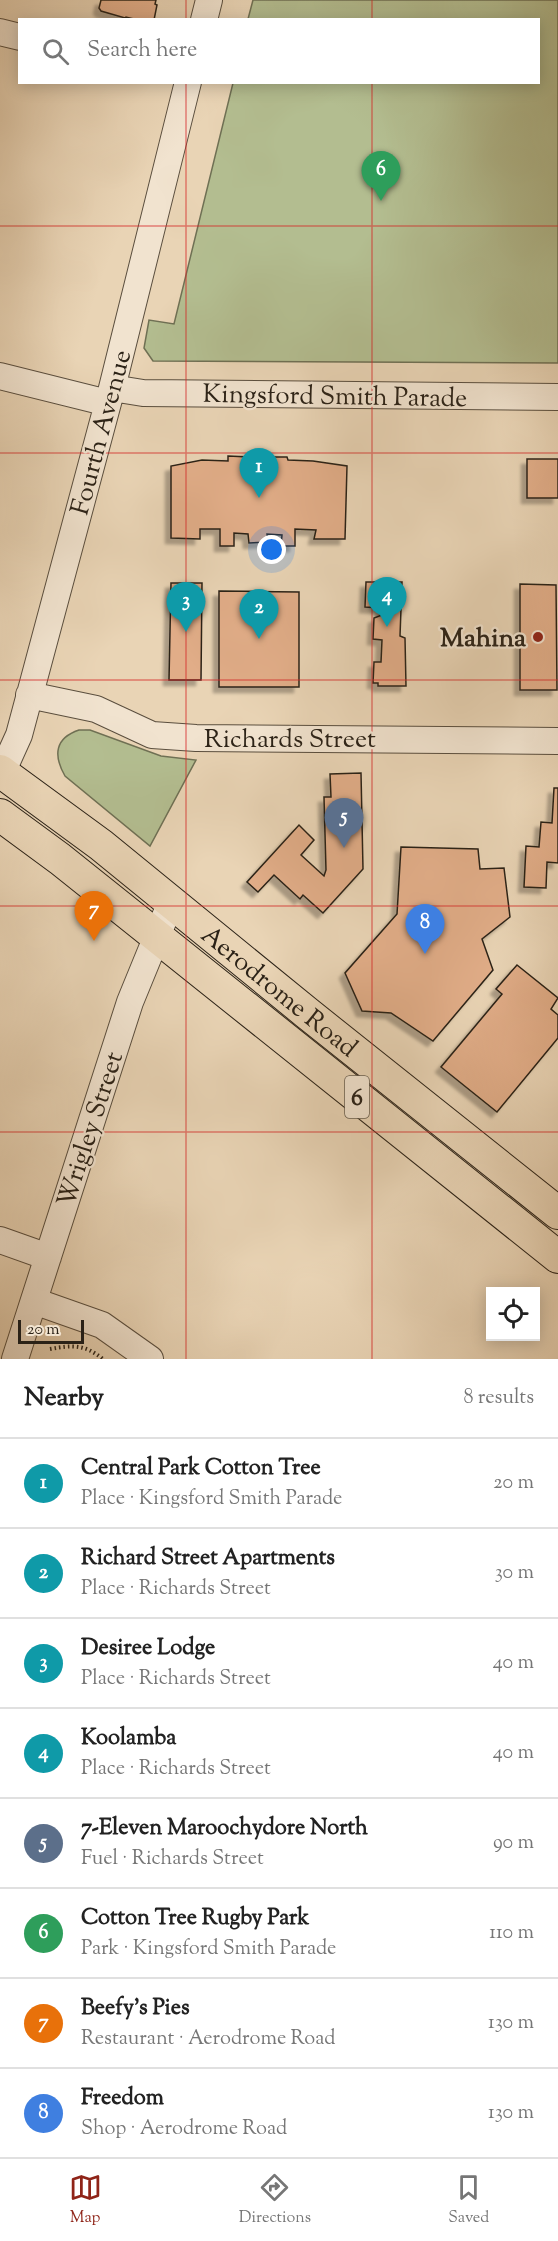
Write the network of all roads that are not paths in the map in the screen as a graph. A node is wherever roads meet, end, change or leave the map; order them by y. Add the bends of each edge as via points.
1 (208, 0) edge
2 (204, 18) edge
3 (0, 32) edge
4 (18, 36) edge
5 (188, 84) edge
6 (0, 376) edge
7 (110, 395) junction
8 (558, 397) edge
9 (29, 695) junction
10 (558, 741) edge
11 (1, 773) edge
12 (0, 815) edge
13 (171, 902) junction
14 (156, 937) junction
15 (555, 1203) edge
16 (0, 1240) edge
17 (48, 1257) junction
18 (558, 1257) edge
19 (34, 1301) junction
20 (15, 1359) edge
21 (150, 1359) edge

1 - 2 street
3 - 4 street
5 - 7 street, Fourth Avenue
6 - 7 street, Kingsford Smith Parade
7 - 8 street, Kingsford Smith Parade
7 - 9 street, Fourth Avenue
9 - 10 street, Richards Street via 96,709 152,735
9 - 11 street, Fourth Avenue via 19,735
11 - 13 main road, Aerodrome Road / 6 via 101,845
12 - 14 main road, Aerodrome Road / 6
13 - 14 street, Wrigley Street
13 - 15 main road, Aerodrome Road / 6 via 307,1013
14 - 17 street, Wrigley Street via 129,1002
14 - 18 main road, Aerodrome Road / 6
16 - 17 street
17 - 19 street, Wrigley Street
19 - 20 street, Wrigley Street
19 - 21 street via 102,1325

